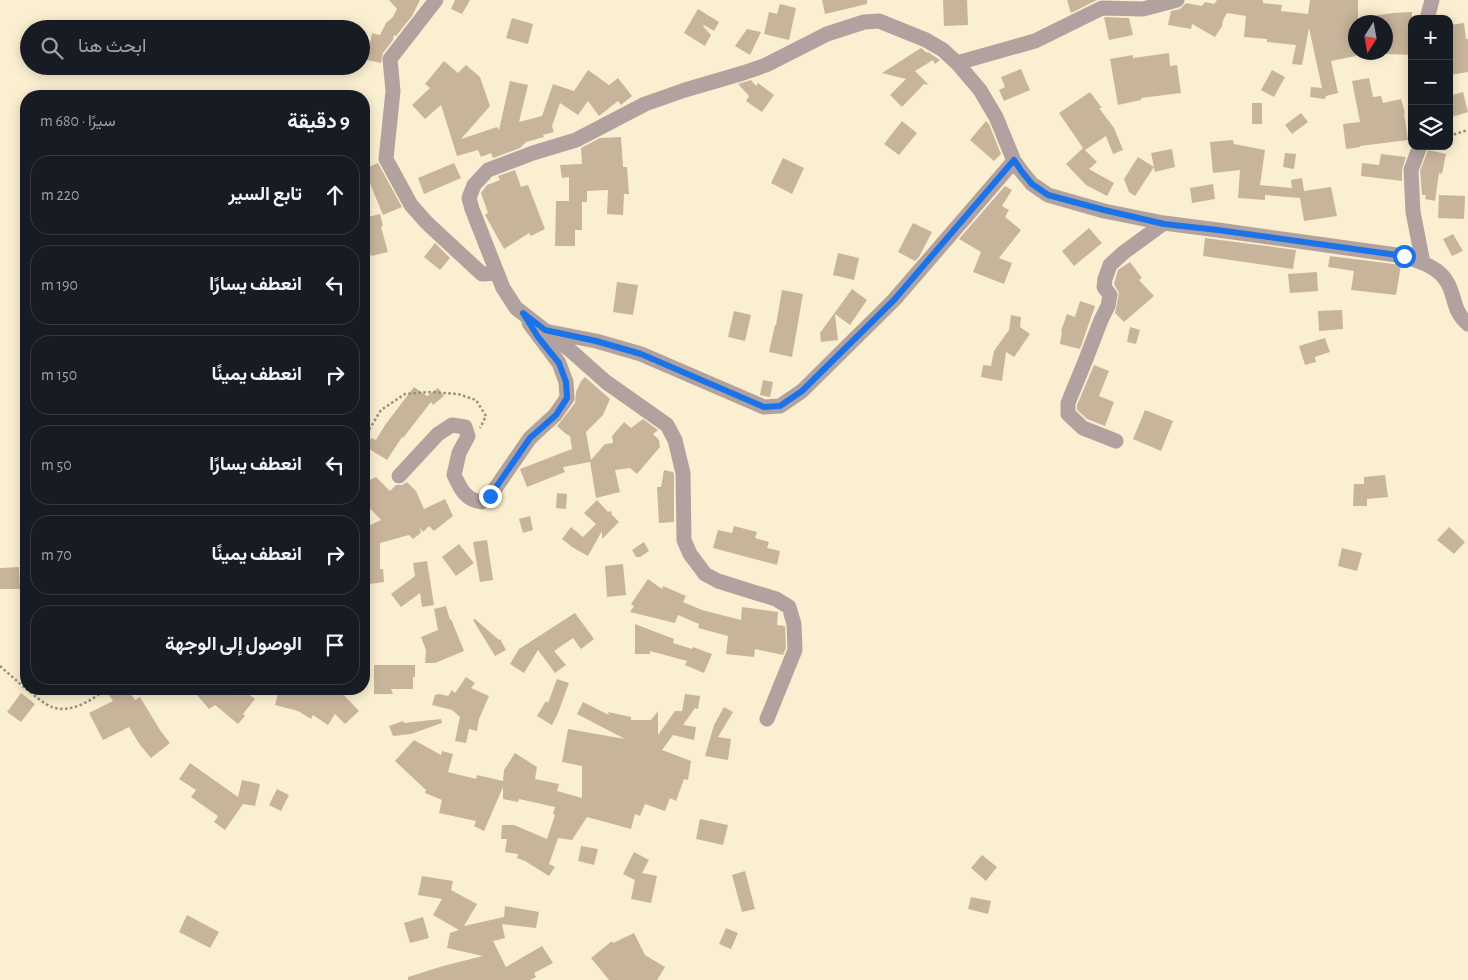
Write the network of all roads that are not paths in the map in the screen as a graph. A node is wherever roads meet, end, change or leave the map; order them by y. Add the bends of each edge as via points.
1 (436, 0) edge
2 (1177, 0) edge
3 (1432, 0) edge
4 (1428, 15) edge
5 (957, 63) junction
6 (1418, 150) edge
7 (1014, 160) junction
8 (1164, 224) junction
9 (1423, 263) junction
10 (497, 273) junction
11 (523, 313) junction
12 (1468, 324) edge
13 (545, 330) junction
14 (1116, 441) dead end
15 (399, 476) dead end
16 (767, 719) dead end

1 - 10 street via 390,59 393,91 386,158 411,205 427,223 482,274
2 - 5 street via 1144,9 1102,8 1035,41
3 - 4 street
5 - 7 street via 980,90 996,117
5 - 10 street via 926,40 879,21 864,22 827,34 766,65 645,104 576,140 488,170 474,185 468,198
6 - 9 street via 1411,170 1413,212
7 - 8 street via 1032,184 1048,195
7 - 13 street via 894,300 802,391 780,406 764,407 641,354
8 - 9 street via 1379,252
8 - 14 street via 1110,265 1104,287 1110,295 1108,306 1068,403 1068,414 1083,428
9 - 12 street via 1438,272 1447,283 1454,305
10 - 11 street via 503,288
11 - 13 street
11 - 15 street via 559,363 566,382 567,398 556,415 530,438 490,496 482,502 473,501 463,492 454,475 459,453 468,436 465,427 452,425 438,434
13 - 16 street via 606,382 667,425 675,440 683,473 684,540 705,574 776,599 788,607 794,624 794,650

